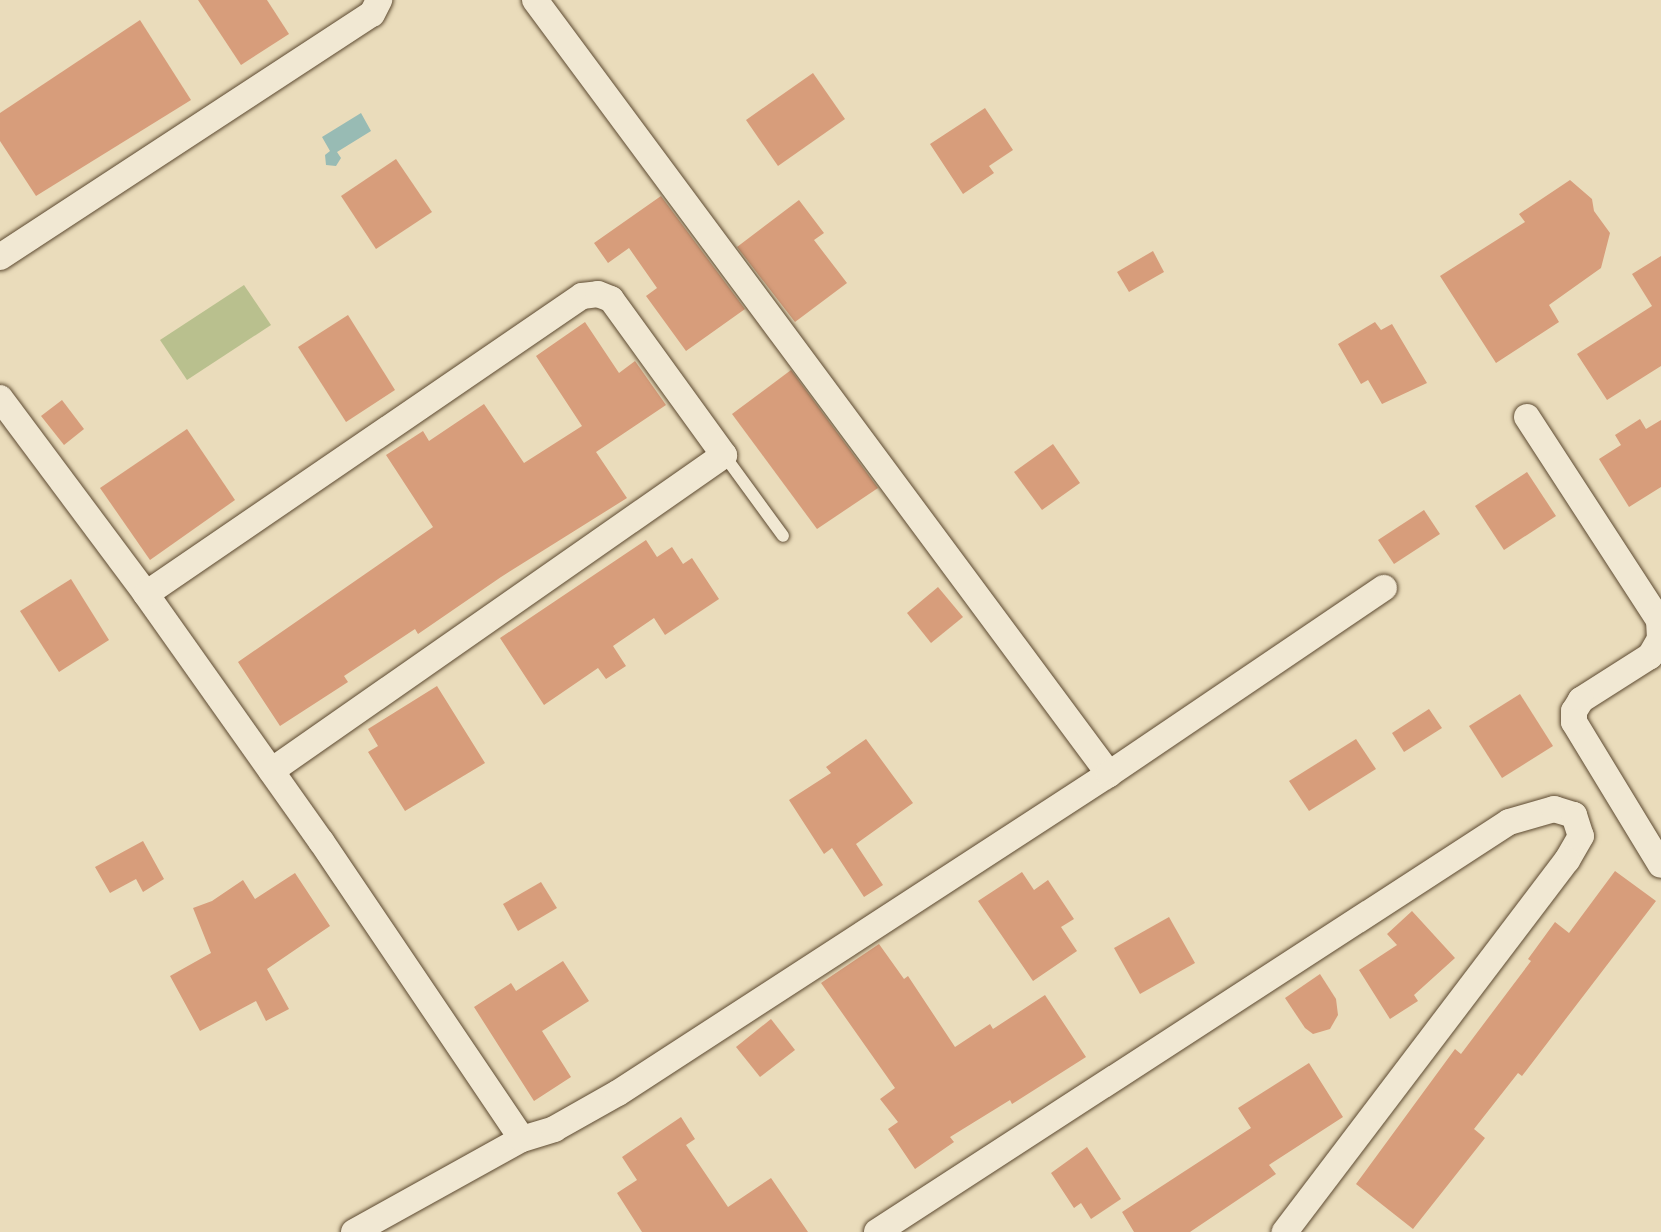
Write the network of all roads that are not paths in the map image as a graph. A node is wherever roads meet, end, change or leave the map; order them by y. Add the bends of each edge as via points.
1 (379, 0) edge
2 (535, 0) edge
3 (0, 257) edge
4 (0, 398) edge
5 (1527, 417) dead end
6 (724, 455) junction
7 (783, 536) dead end
8 (1384, 588) dead end
9 (146, 594) junction
10 (271, 771) junction
11 (1109, 774) junction
12 (1661, 865) edge
13 (522, 1139) junction
14 (354, 1232) edge
15 (877, 1232) edge
16 (1285, 1232) edge

1 - 3 street via 372,15
2 - 11 street
4 - 9 street
5 - 12 street via 1659,620 1660,639 1650,656 1581,700 1574,711 1574,722
6 - 7 lane
6 - 9 street via 611,299 598,294 582,296
6 - 10 street
8 - 11 street
9 - 10 street
10 - 13 street
11 - 13 street via 618,1093 554,1129
13 - 14 street
15 - 16 street via 1509,822 1554,809 1574,815 1581,836 1567,860

